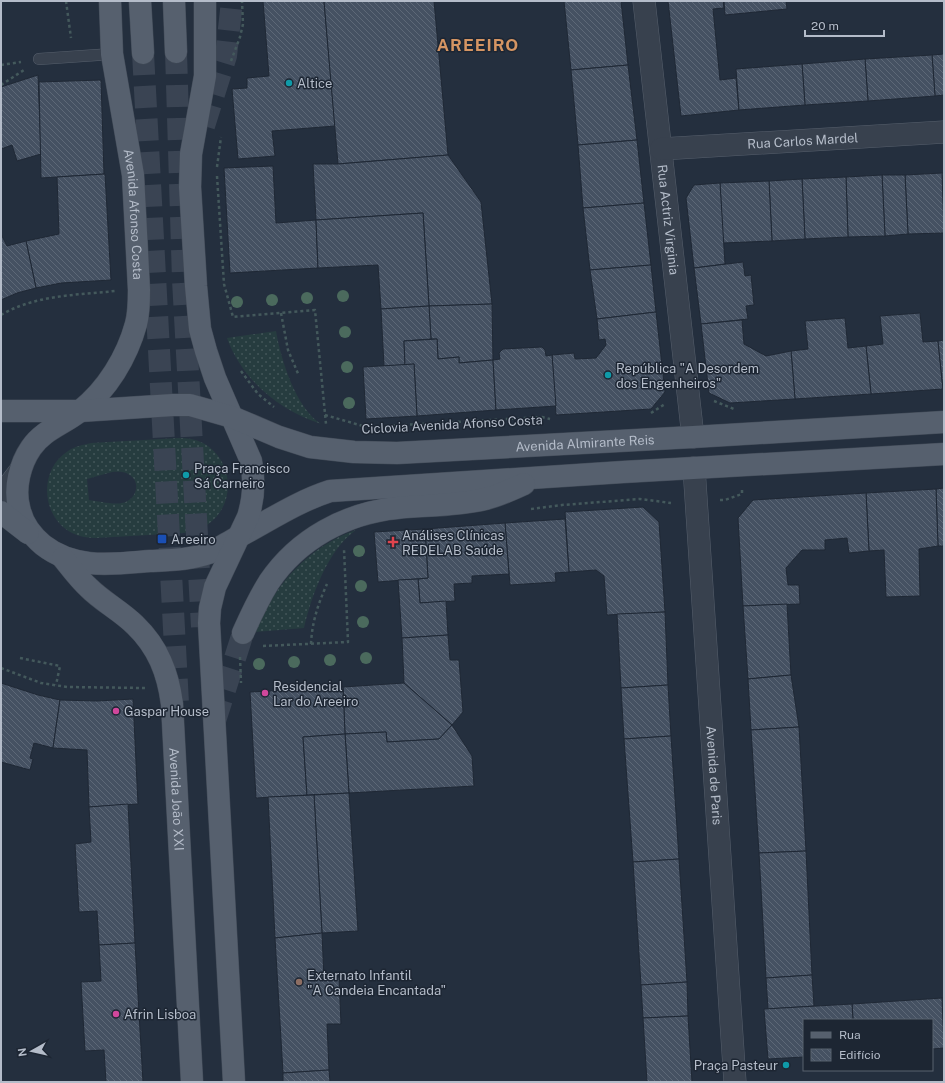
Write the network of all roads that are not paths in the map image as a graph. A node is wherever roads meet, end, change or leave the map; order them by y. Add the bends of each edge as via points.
1 (110, 1) edge
2 (140, 1) edge
3 (174, 1) edge
4 (205, 1) edge
5 (644, 1) edge
6 (176, 52) tunnel mouth
7 (143, 53) tunnel mouth
8 (112, 54) junction
9 (39, 59) road end
10 (944, 132) edge
11 (661, 149) junction
12 (1, 411) edge
13 (80, 411) junction
14 (232, 417) junction
15 (944, 422) edge
16 (693, 437) junction
17 (944, 454) edge
18 (694, 468) junction
19 (20, 471) junction
20 (538, 477) junction
21 (1, 496) edge
22 (1, 512) edge
23 (238, 537) junction
24 (37, 540) junction
25 (63, 558) junction
26 (243, 633) tunnel mouth
27 (192, 1082) edge
28 (234, 1082) edge
29 (735, 1082) edge

1 - 8 main road, Avenida Afonso Costa
2 - 7 main road
3 - 6 main road
4 - 14 main road via 205,76 191,154 190,187 196,286 200,329 215,378
5 - 11 street, Rua Actriz Virginia
8 - 9 lane
8 - 13 main road, Avenida Afonso Costa via 133,175 139,308 124,358 110,379
10 - 11 street, Rua Carlos Mardel
11 - 16 street, Rua Actriz Virginia
12 - 13 main road
13 - 14 main road via 190,405
13 - 19 main road via 51,428 31,446
14 - 16 main road, Avenida Almirante Reis via 310,448 354,452
14 - 23 main road via 254,475 252,505
15 - 16 main road, Avenida Almirante Reis
16 - 18 main road
17 - 18 main road
18 - 20 main road
18 - 29 street, Avenida de Paris
19 - 21 street
19 - 24 main road via 18,504 26,526
20 - 23 main road via 330,491 303,501
20 - 26 main road via 486,499 380,510 328,528 307,542 282,566 261,596
22 - 24 main road
23 - 25 main road via 209,553 188,558 107,565 87,564
23 - 28 main road via 215,587 209,623
24 - 25 main road
25 - 27 main road, Avenida João XXI via 89,588 135,625 148,639 166,671 170,687

